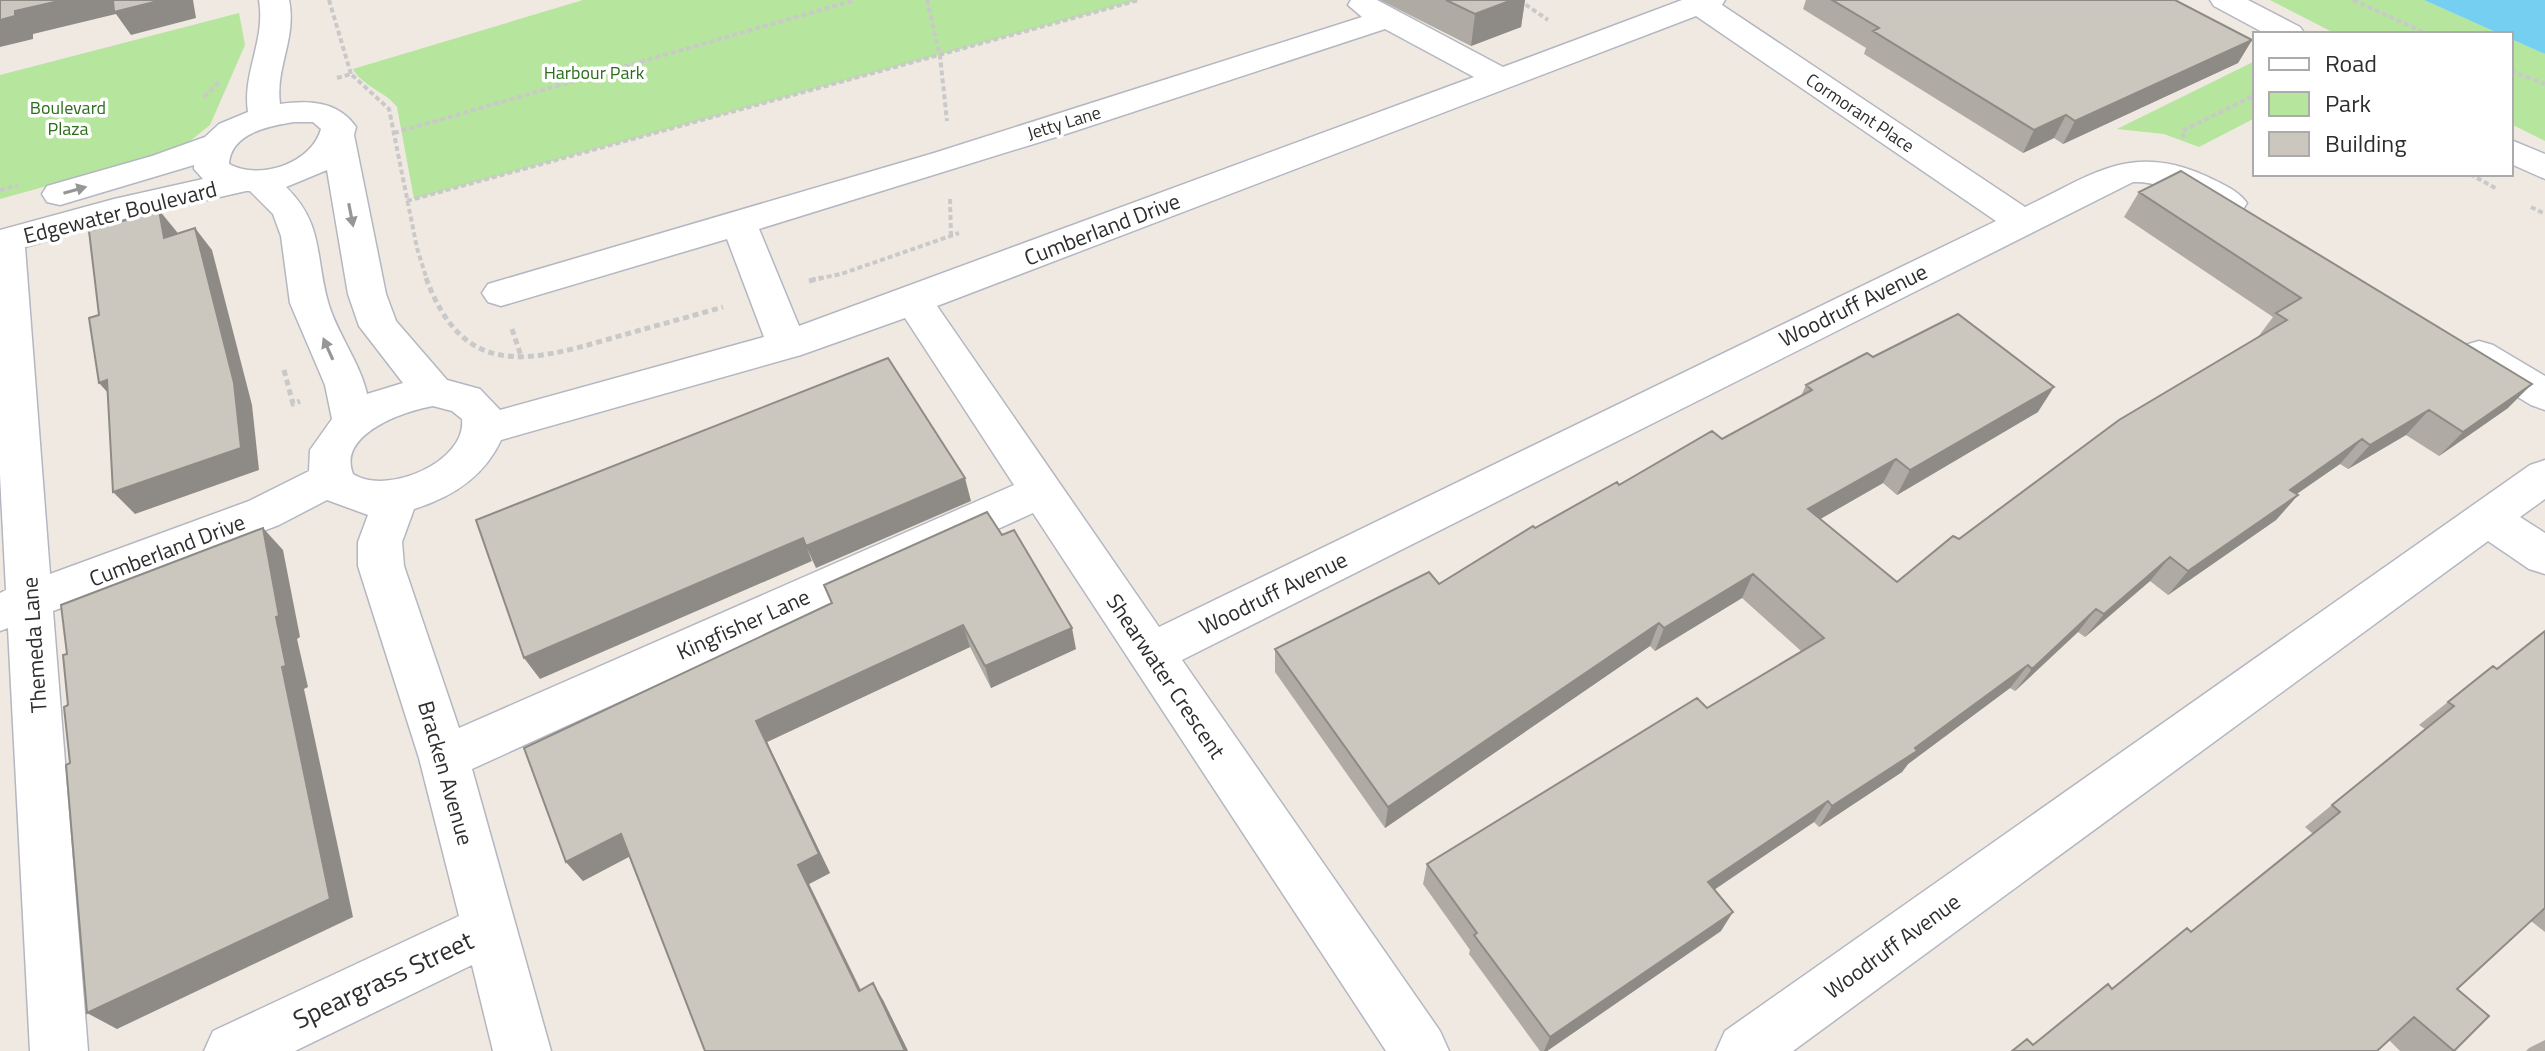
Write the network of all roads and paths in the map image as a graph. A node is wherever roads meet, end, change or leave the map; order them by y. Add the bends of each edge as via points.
1 (274, 0) edge
2 (329, 0) edge
3 (855, 0) edge
4 (927, 0) edge
5 (1139, 0) edge
6 (1354, 0) edge
7 (2225, 0) edge
8 (2353, 0) edge
9 (1705, 2) edge
10 (1388, 18) junction
11 (2285, 32) edge
12 (2424, 32) edge
13 (939, 53) dead end
14 (2513, 72) edge
15 (225, 73) dead end
16 (351, 74) dead end
17 (1500, 78) junction
18 (2545, 84) edge
19 (2253, 96) edge
20 (195, 106) dead end
21 (265, 116) junction
22 (394, 133) dead end
23 (339, 138) junction
24 (216, 145) junction
25 (2513, 151) edge
26 (2545, 168) edge
27 (2166, 172) junction
28 (250, 182) junction
29 (407, 201) dead end
30 (2259, 221) edge
31 (2022, 222) junction
32 (739, 223) junction
33 (2, 231) edge
34 (501, 293) dead end
35 (913, 301) junction
36 (2450, 337) edge
37 (787, 345) junction
38 (433, 391) junction
39 (2545, 395) edge
40 (9, 398) edge
41 (353, 423) junction
42 (485, 429) junction
43 (2545, 476) edge
44 (330, 479) junction
45 (1041, 491) junction
46 (396, 499) junction
47 (2487, 518) junction
48 (2545, 556) edge
49 (16, 606) edge
50 (1151, 653) junction
51 (444, 758) junction
52 (489, 929) junction
53 (59, 1051) edge
54 (233, 1051) edge
55 (522, 1051) edge
56 (1420, 1051) edge
57 (1745, 1051) edge

1 - 21 street via 279,34 262,76
2 - 16 path
3 - 22 path
4 - 13 path
5 - 29 path
6 - 10 street
7 - 11 street
8 - 12 path
9 - 17 street, Cumberland Drive
9 - 31 street, Cormorant Place
10 - 17 street
10 - 32 street, Jetty Lane
14 - 18 path
15 - 20 path
17 - 35 street, Cumberland Drive
19 - 27 path via 2182,131 2189,152
21 - 23 street via 325,115 339,127
21 - 24 street, Edgewater Boulevard
23 - 28 street, Edgewater Boulevard via 316,162 284,177
23 -> 38 street via 367,294 378,326
24 - 28 street via 209,158 211,169 222,179
33 -> 24 street, Edgewater Boulevard
25 - 26 street
27 - 30 street, Woodruff Avenue via 2205,188
27 - 31 street, Woodruff Avenue via 2126,172
28 - 33 street, Edgewater Boulevard
41 -> 28 street via 345,385 309,303 299,236 289,210
31 - 50 street, Woodruff Avenue
32 - 34 street, Jetty Lane
32 - 37 street
33 - 40 street, Themeda Lane
35 - 37 street, Cumberland Drive
35 - 45 street, Shearwater Crescent
36 - 39 street
37 - 42 street, Cumberland Drive
38 - 41 street via 375,407
38 - 42 street via 473,403
40 - 49 street, Themeda Lane
41 - 44 street via 335,443 328,462
42 - 46 street via 458,471
43 - 47 street, Woodruff Avenue
44 - 46 street via 346,494
44 - 49 street, Cumberland Drive via 264,513
45 - 50 street, Shearwater Crescent
45 - 51 street, Kingfisher Lane
46 - 51 street, Bracken Avenue via 380,542 381,566
47 - 48 street
47 - 57 street, Woodruff Avenue
49 - 53 street, Themeda Lane
50 - 56 street, Shearwater Crescent
51 - 52 street, Bracken Avenue
52 - 54 street, Speargrass Street
52 - 55 street, Bracken Avenue

